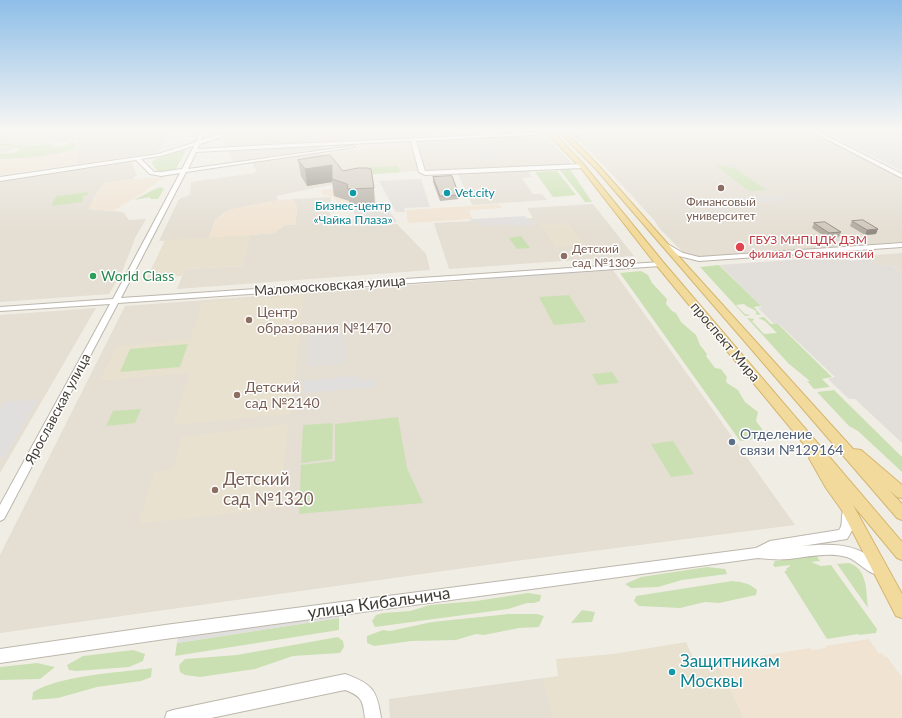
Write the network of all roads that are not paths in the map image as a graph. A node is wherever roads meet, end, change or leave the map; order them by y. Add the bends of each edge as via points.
1 (95, 165) edge
2 (144, 165) edge
3 (187, 165) edge
4 (230, 165) edge
5 (421, 165) edge
6 (595, 165) edge
7 (879, 165) edge
8 (582, 166) joint
9 (184, 171) junction
10 (902, 176) edge
11 (0, 179) edge
12 (662, 243) junction
13 (902, 245) edge
14 (699, 259) junction
15 (660, 264) junction
16 (689, 273) junction
17 (115, 301) junction
18 (0, 309) edge
19 (824, 425) junction
20 (803, 435) junction
21 (902, 493) edge
22 (846, 506) junction
23 (902, 514) edge
24 (0, 516) edge
25 (902, 552) edge
26 (758, 553) junction
27 (891, 588) junction
28 (902, 610) edge
29 (0, 656) edge
30 (173, 718) edge
31 (373, 718) edge

1 - 11 street
2 - 9 street via 153,174
3 - 9 street, Ярославская улица
4 - 9 street
5 - 8 street via 423,173
6 - 12 main road, проспект Мира
7 - 10 street
8 - 15 main road, проспект Мира
9 - 17 street, Ярославская улица
12 - 14 street via 680,255
12 - 16 main road, проспект Мира
13 - 14 street
14 - 16 street via 691,265
15 - 17 street, Маломосковская улица
15 - 20 main road, проспект Мира
16 - 19 main road, проспект Мира
17 - 18 street, Маломосковская улица
17 - 24 street, Ярославская улица
19 - 21 main road
19 - 23 main road, проспект Мира
20 - 22 main road
20 - 25 main road, проспект Мира
22 - 26 street, улица Кибальчича via 849,525 842,535 770,546
22 - 27 main road
26 - 27 street, улица Кибальчича via 775,555 833,549 848,551 869,563
26 - 29 street, улица Кибальчича
27 - 28 main road
30 - 31 street via 345,682 362,687 371,700

